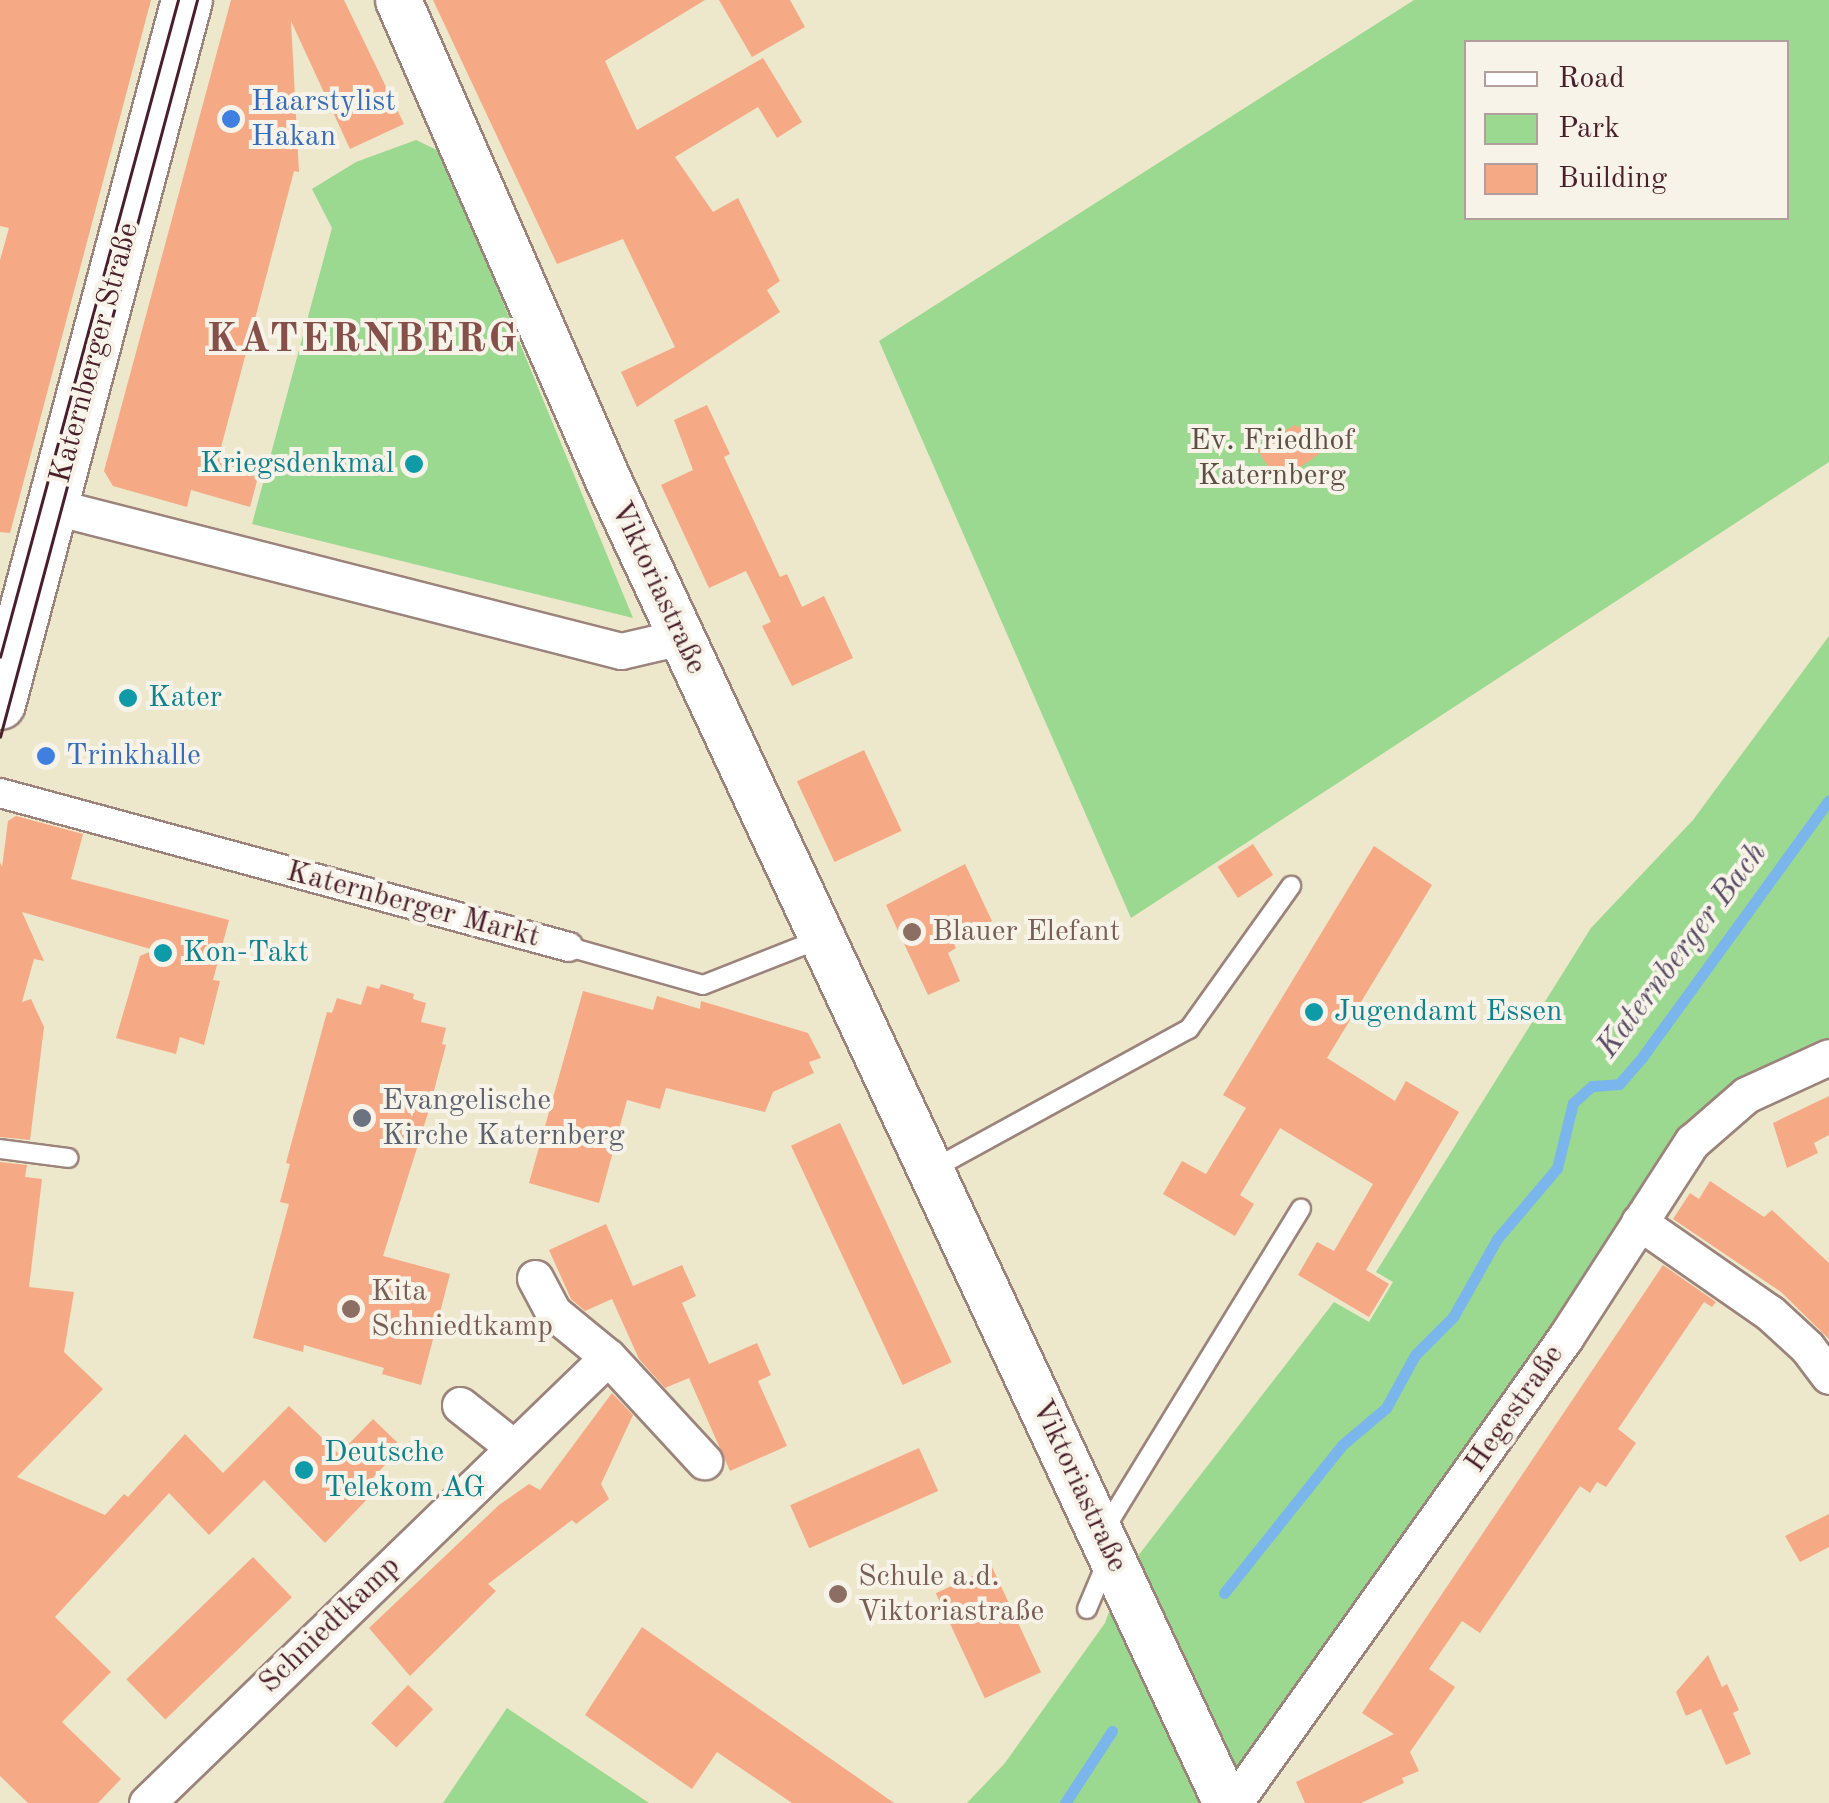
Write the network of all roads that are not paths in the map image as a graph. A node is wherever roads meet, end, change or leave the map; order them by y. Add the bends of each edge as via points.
1 (187, 0) edge
2 (398, 0) edge
3 (54, 507) junction
4 (681, 637) junction
5 (0, 704) edge
6 (0, 793) edge
7 (1291, 886) dead end
8 (822, 938) junction
9 (569, 947) joint
10 (1829, 1056) edge
11 (0, 1149) edge
12 (68, 1158) dead end
13 (933, 1169) junction
14 (1301, 1209) dead end
15 (1638, 1222) junction
16 (535, 1278) dead end
17 (608, 1357) junction
18 (1829, 1376) edge
19 (460, 1405) dead end
20 (512, 1446) junction
21 (704, 1461) dead end
22 (1106, 1545) junction
23 (1087, 1609) dead end
24 (147, 1803) edge
25 (1226, 1803) edge
26 (1234, 1803) edge

1 - 3 main road, Katernberger Straße
2 - 4 street, Viktoriastraße
3 - 4 street via 622,651
3 - 5 main road, Katernberger Straße
4 - 8 street, Viktoriastraße
6 - 9 street, Katernberger Markt
7 - 13 lane via 1189,1030
8 - 9 lane, Katernberger Markt via 702,984
8 - 13 street, Viktoriastraße
10 - 15 street, Hegestraße via 1746,1095 1692,1142
11 - 12 lane
13 - 22 street, Viktoriastraße
14 - 22 lane
15 - 18 street via 1770,1313
15 - 26 street, Hegestraße via 1566,1338
16 - 17 street via 552,1312
17 - 20 street, Schniedtkamp
17 - 21 street
19 - 20 street
20 - 24 street, Schniedtkamp
22 - 23 lane
22 - 25 street, Viktoriastraße

